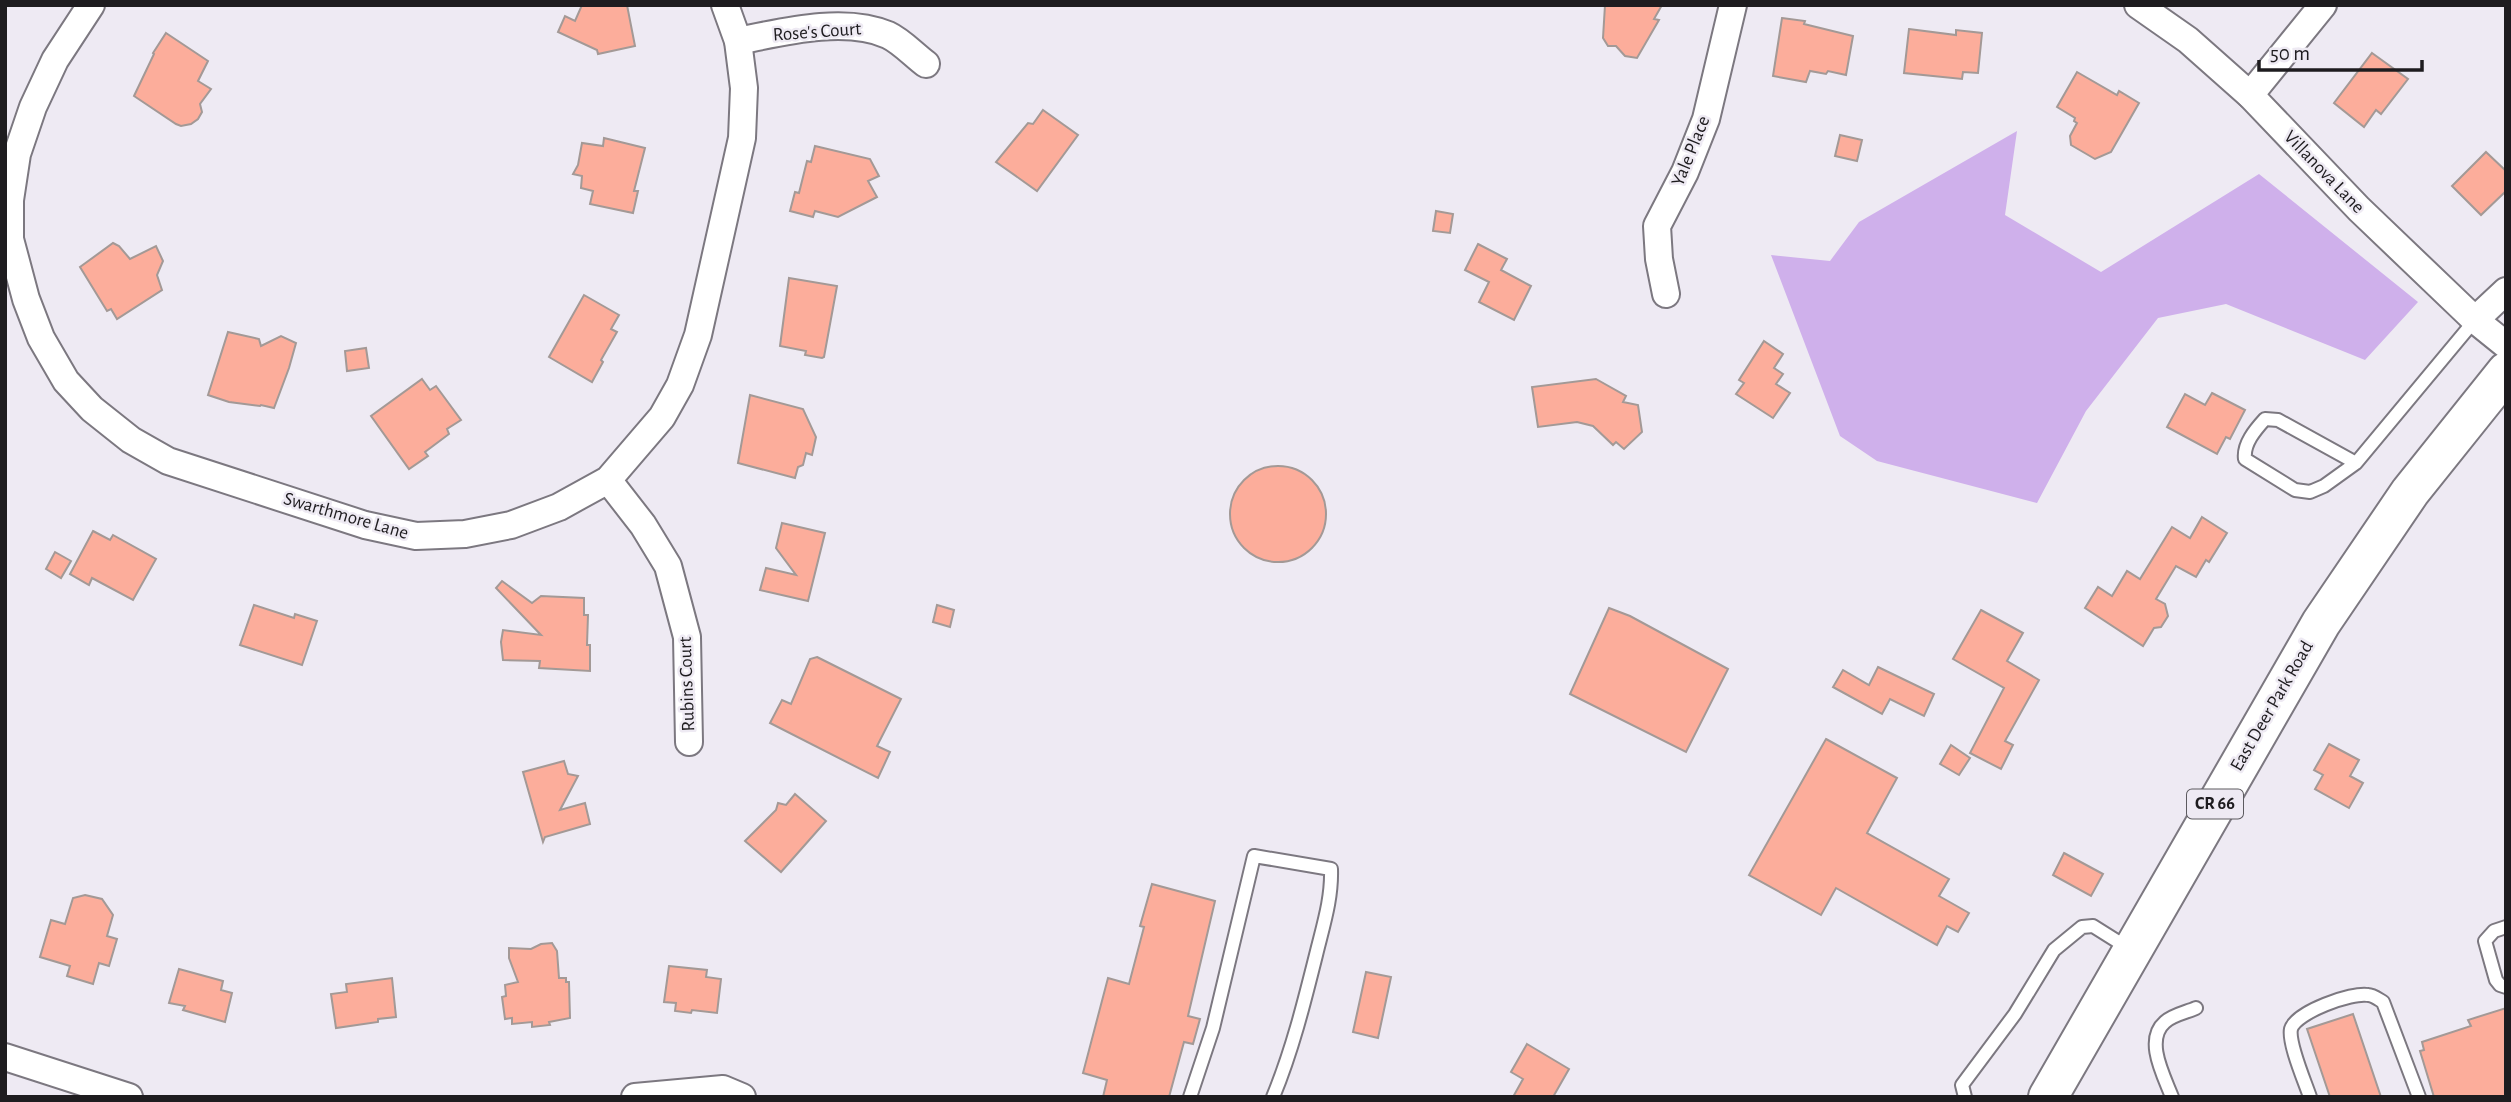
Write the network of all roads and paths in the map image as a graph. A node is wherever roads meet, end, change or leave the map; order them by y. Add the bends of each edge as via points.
1 (91, 5) edge
2 (725, 5) edge
3 (1733, 5) edge
4 (2138, 5) edge
5 (2323, 5) edge
6 (738, 41) junction
7 (926, 64) dead end
8 (2250, 94) junction
9 (8, 200) edge
10 (2506, 291) edge
11 (1666, 294) dead end
12 (2475, 320) junction
13 (2506, 345) edge
14 (2506, 372) edge
15 (2356, 463) junction
16 (608, 480) junction
17 (689, 741) dead end
18 (2506, 927) edge
19 (2131, 951) junction
20 (2506, 986) edge
21 (2196, 1008) dead end
22 (5, 1057) edge
23 (67, 1087) edge
24 (129, 1097) edge
25 (635, 1097) edge
26 (742, 1097) edge
27 (1190, 1097) edge
28 (1273, 1097) edge
29 (1965, 1097) edge
30 (2048, 1097) edge
31 (2172, 1097) edge
32 (2310, 1097) edge
33 (2420, 1097) edge

1 - 9 street via 55,60 33,107 17,153
2 - 6 street, Swarthmore Lane
3 - 11 street, Yale Place via 1706,119 1657,226
4 - 8 street, Villanova Lane via 2188,40
5 - 8 street
6 - 7 street, Rose's Court via 793,30 870,29 891,36
6 - 16 street, Swarthmore Lane via 744,89 742,138 698,335 680,385 662,417
8 - 12 street, Villanova Lane via 2359,209
9 - 16 street, Swarthmore Lane via 10,239 26,299 41,338 66,381 131,440 169,461 365,525 416,536 511,526
10 - 12 street
12 - 13 street, Villanova Lane
12 - 15 lane
14 - 19 main road, East Deer Park Road / CR 66 via 2410,492 2321,623
15 - 15 lane via 2324,486 2310,492 2295,490 2245,459 2244,448 2265,419 2278,420
16 - 17 street, Rubins Court via 668,566 687,637
18 - 20 lane via 2485,941 2496,980
19 - 29 lane via 2093,926 2082,927 2054,950 2015,1014 1962,1085
19 - 30 main road, East Deer Park Road / CR 66
21 - 31 lane via 2164,1022 2155,1038
22 - 23 street
23 - 24 street
25 - 26 street via 723,1089
27 - 28 lane via 1213,1028 1254,856 1331,869 1331,892 1310,979
32 - 33 lane via 2291,1030 2297,1018 2359,995 2383,1002

